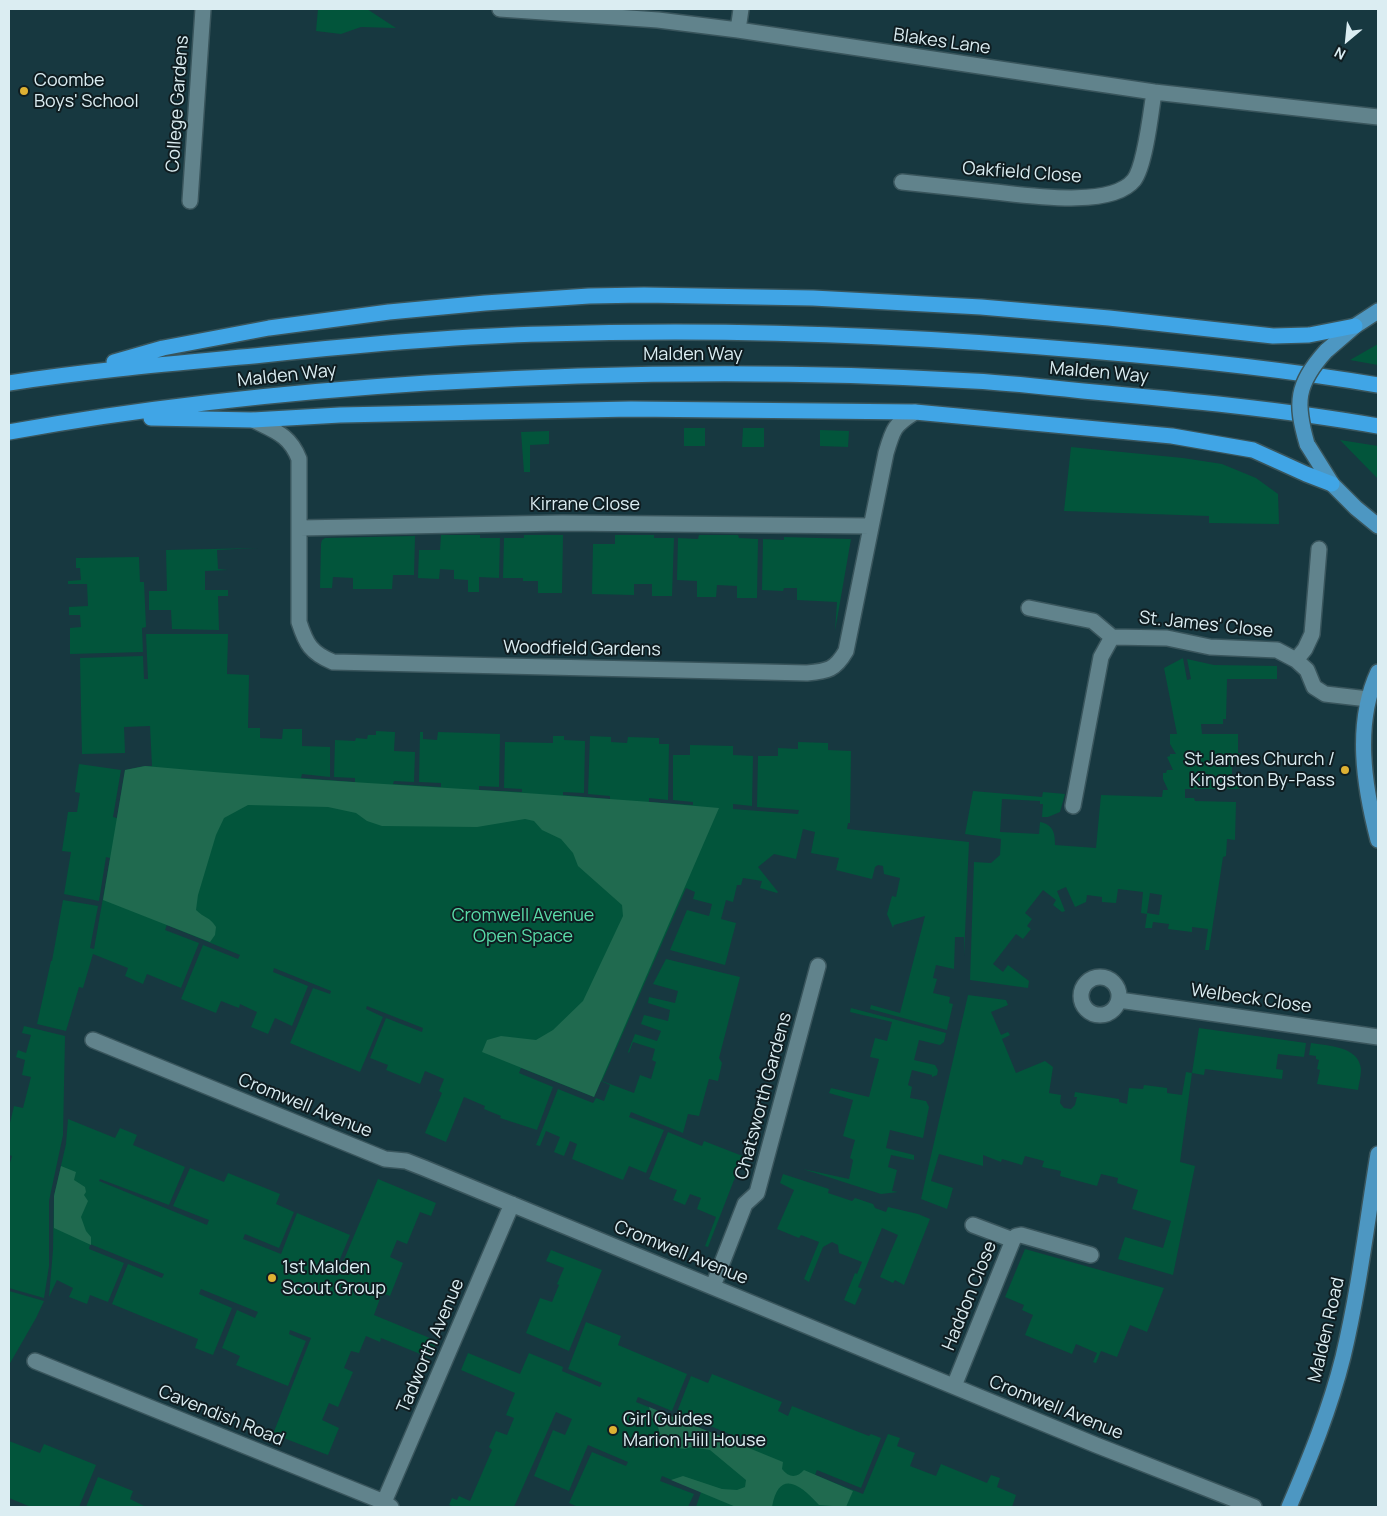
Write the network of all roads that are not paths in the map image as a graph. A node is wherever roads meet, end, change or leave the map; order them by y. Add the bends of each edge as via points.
1 (203, 9) edge
2 (500, 9) edge
3 (741, 9) edge
4 (738, 30) junction
5 (1154, 92) junction
6 (1378, 118) edge
7 (902, 182) dead end
8 (190, 201) dead end
9 (1378, 311) edge
10 (1355, 326) junction
11 (82, 372) junction
12 (9, 383) edge
13 (1378, 385) edge
14 (915, 412) junction
15 (93, 417) junction
16 (253, 420) junction
17 (1378, 426) edge
18 (9, 432) edge
19 (1332, 484) junction
20 (871, 526) junction
21 (1378, 526) edge
22 (300, 528) junction
23 (1319, 550) dead end
24 (1029, 608) dead end
25 (1112, 637) junction
26 (1296, 660) junction
27 (1377, 677) edge
28 (1368, 699) junction
29 (1073, 806) dead end
30 (1378, 840) edge
31 (818, 966) dead end
32 (1118, 1000) dead end
33 (1378, 1037) edge
34 (93, 1040) dead end
35 (1378, 1154) edge
36 (512, 1204) junction
37 (973, 1225) dead end
38 (1013, 1240) junction
39 (1091, 1255) dead end
40 (713, 1286) junction
41 (35, 1361) dead end
42 (954, 1386) junction
43 (387, 1505) edge
44 (1254, 1507) edge
45 (1289, 1507) edge

1 - 8 street, College Gardens
2 - 4 street, Blakes Lane via 621,17
3 - 4 street
4 - 5 street, Blakes Lane
5 - 6 street, Blakes Lane
5 - 7 street, Oakfield Close via 1140,169 1133,182 1116,192 1056,198
9 - 10 main road
10 - 11 highway via 1309,335 1274,336 981,307 813,298 589,296 398,311 269,328 163,348
10 - 19 main road, bridge via 1312,365 1303,382 1300,402 1302,426 1308,444
11 - 12 highway, Malden Way
11 - 13 highway, Malden Way via 370,344 540,334 806,333 978,341 1150,356
14 - 16 highway via 632,409
14 - 19 highway via 1211,442 1253,450
14 - 20 street, Woodfield Gardens via 899,422 892,432
15 - 16 highway
15 - 17 highway, Malden Way via 286,394 534,376 799,374 1003,383 1145,396
15 - 18 highway, Malden Way
16 - 22 street, Woodfield Gardens via 278,432 295,447 299,460
19 - 21 main road
20 - 22 street, Kirrane Close via 562,523
20 - 22 street, Woodfield Gardens via 846,651 840,663 825,672 807,673 333,662 307,644 299,622
23 - 26 street via 1312,634
24 - 25 street via 1093,621
25 - 26 street, St. James' Close via 1167,638 1210,647 1277,650
25 - 29 street via 1101,657
26 - 28 street, St. James' Close via 1307,670 1314,687 1325,694
27 - 28 main road
28 - 30 main road via 1364,742 1366,778
31 - 40 street, Chatsworth Gardens via 758,1192 745,1204
32 - 33 street, Welbeck Close
34 - 36 street, Cromwell Avenue via 384,1159 406,1161
35 - 45 main road, Malden Road via 1343,1357 1316,1444
36 - 40 street, Cromwell Avenue
36 - 43 street, Tadworth Avenue
37 - 38 street
38 - 39 street, Haddon Close via 1021,1235
38 - 42 street, Haddon Close
40 - 42 street, Cromwell Avenue
41 - 43 street, Cavendish Road
42 - 44 street, Cromwell Avenue

